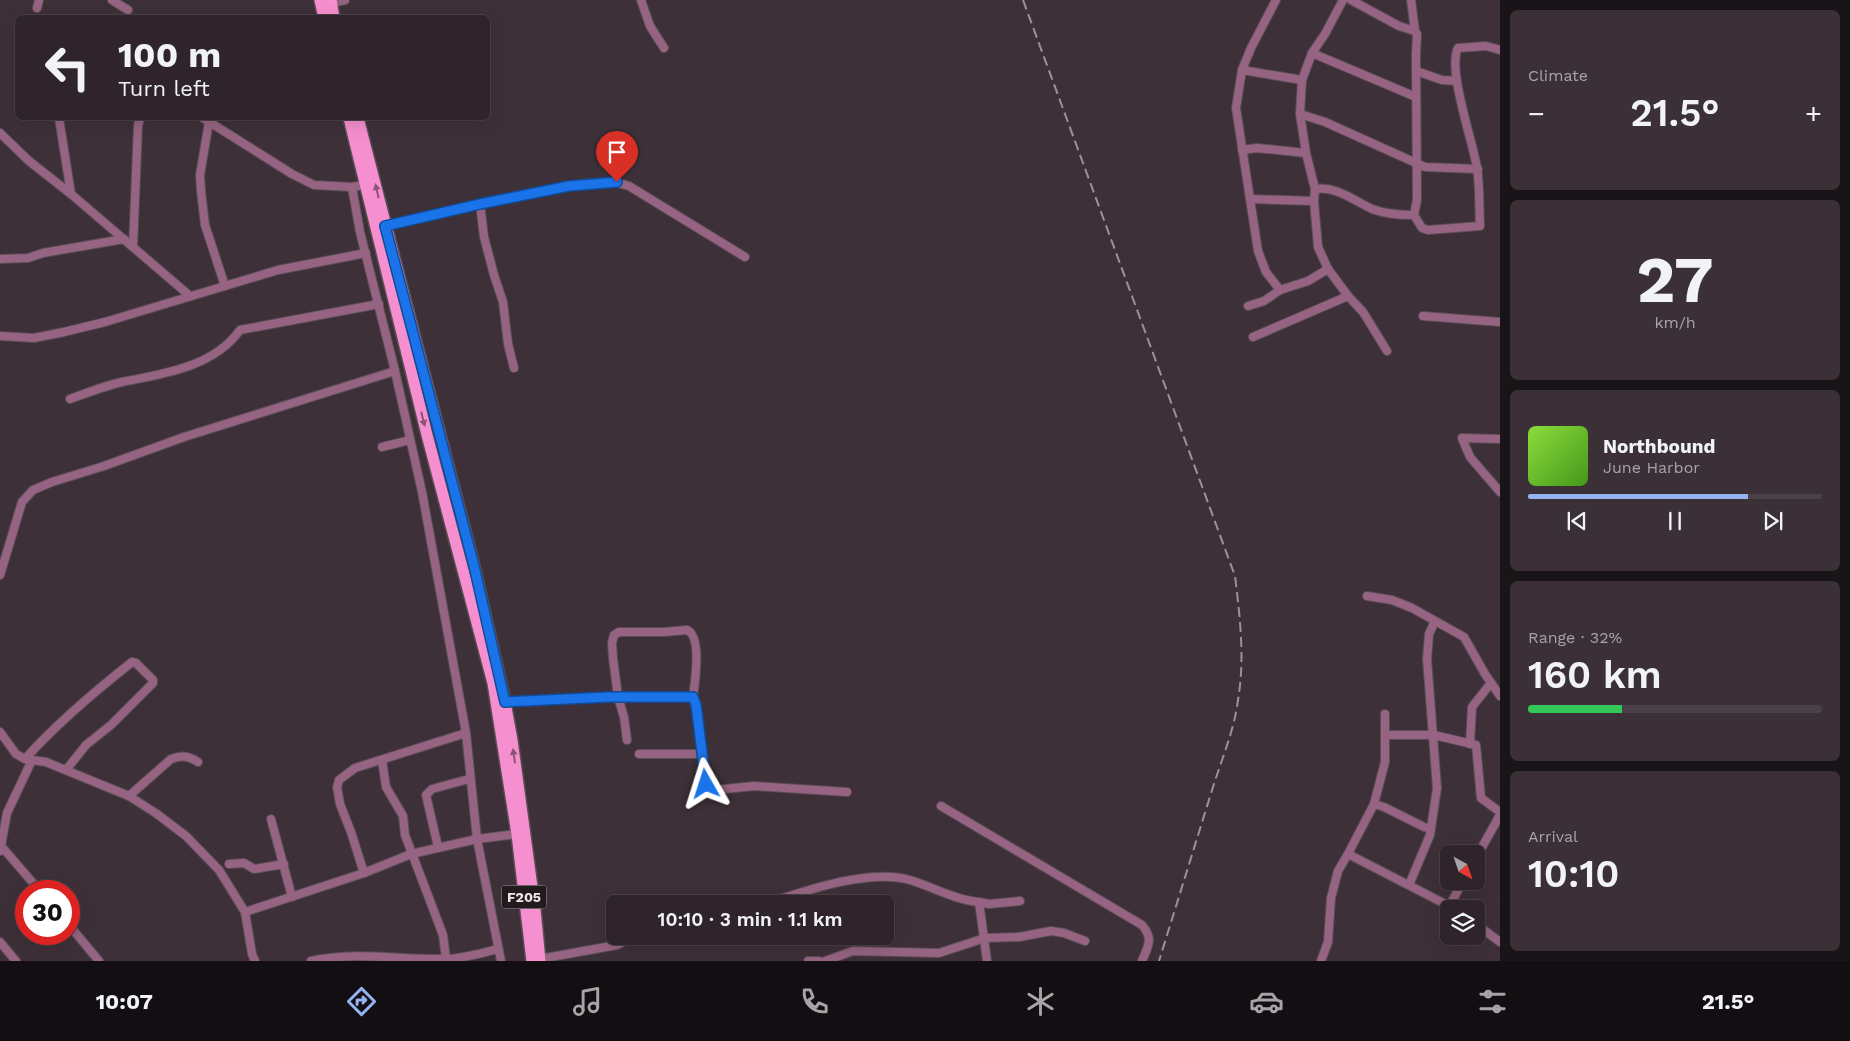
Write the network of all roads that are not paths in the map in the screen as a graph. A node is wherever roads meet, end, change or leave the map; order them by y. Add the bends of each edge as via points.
1 (112, 0) edge
2 (320, 0) edge
3 (345, 0) edge
4 (641, 0) edge
5 (1276, 0) edge
6 (1343, 0) edge
7 (1350, 0) edge
8 (1411, 0) edge
9 (331, 1) edge
10 (128, 10) dead end
11 (323, 15) edge
12 (333, 15) edge
13 (1415, 31) junction
14 (664, 48) dead end
15 (1500, 50) edge
16 (1312, 53) junction
17 (1242, 70) junction
18 (1416, 71) junction
19 (1302, 80) junction
20 (1457, 82) junction
21 (1416, 97) junction
22 (1300, 114) junction
23 (59, 120) edge
24 (140, 120) edge
25 (206, 120) edge
26 (350, 120) edge
27 (358, 120) edge
28 (0, 133) edge
29 (1242, 150) junction
30 (1306, 153) junction
31 (1416, 164) junction
32 (1478, 169) junction
33 (366, 185) junction
34 (352, 187) junction
35 (1315, 189) junction
36 (71, 194) junction
37 (1250, 199) junction
38 (1314, 201) junction
39 (480, 204) junction
40 (1414, 215) junction
41 (385, 226) junction
42 (124, 239) junction
43 (133, 247) junction
44 (366, 253) junction
45 (745, 257) dead end
46 (0, 259) edge
47 (1328, 269) junction
48 (225, 286) junction
49 (1280, 290) junction
50 (190, 296) junction
51 (1348, 296) junction
52 (379, 304) junction
53 (1248, 306) dead end
54 (1423, 316) dead end
55 (1500, 322) edge
56 (0, 336) edge
57 (1253, 337) dead end
58 (1387, 351) dead end
59 (514, 368) dead end
60 (395, 370) junction
61 (70, 399) dead end
62 (1500, 439) edge
63 (410, 440) junction
64 (382, 448) dead end
65 (1500, 492) edge
66 (468, 567) junction
67 (0, 575) edge
68 (1367, 596) dead end
69 (1436, 621) junction
70 (1491, 683) junction
71 (1500, 696) edge
72 (618, 697) junction
73 (693, 697) junction
74 (505, 702) junction
75 (1385, 714) dead end
76 (0, 732) edge
77 (466, 733) junction
78 (1385, 735) junction
79 (1434, 735) junction
80 (627, 740) dead end
81 (1470, 744) junction
82 (639, 754) dead end
83 (703, 754) junction
84 (29, 759) junction
85 (382, 760) junction
86 (198, 762) dead end
87 (66, 770) junction
88 (469, 779) junction
89 (847, 792) dead end
90 (129, 796) junction
91 (1374, 804) junction
92 (941, 806) dead end
93 (1500, 813) edge
94 (271, 819) dead end
95 (1431, 829) junction
96 (517, 834) junction
97 (477, 839) junction
98 (1483, 845) edge
99 (438, 847) junction
100 (1, 849) edge
101 (411, 854) junction
102 (1348, 854) junction
103 (229, 864) dead end
104 (284, 864) junction
105 (364, 873) junction
106 (30, 880) edge
107 (1409, 885) junction
108 (793, 895) edge
109 (292, 897) junction
110 (1440, 900) edge
111 (1020, 901) dead end
112 (980, 902) junction
113 (245, 912) junction
114 (1485, 931) edge
115 (80, 938) edge
116 (985, 938) junction
117 (0, 942) edge
118 (1085, 942) dead end
119 (1500, 942) edge
120 (612, 945) edge
121 (498, 949) junction
122 (465, 958) edge
123 (446, 959) junction
124 (538, 960) edge
125 (16, 961) edge
126 (99, 961) edge
127 (255, 961) edge
128 (311, 961) edge
129 (501, 961) edge
130 (808, 961) edge
131 (820, 961) edge
132 (825, 961) edge
133 (987, 961) edge
134 (1142, 961) edge
135 (1321, 961) edge

1 - 10 street
2 - 11 main road
3 - 9 street
4 - 14 street via 650,26
5 - 17 street
6 - 16 street
7 - 13 street
8 - 13 street
9 - 12 main road
13 - 18 street
15 - 20 street via 1486,46 1458,48 1455,53
16 - 19 street
16 - 21 street
17 - 19 street
17 - 29 street via 1236,108
18 - 20 street
18 - 21 street
19 - 22 street
20 - 32 street
21 - 31 street
22 - 30 street
22 - 31 street via 1325,122
23 - 36 street
24 - 43 street
25 - 34 street via 314,185
25 - 48 street via 201,191 205,225
26 - 33 main road, F205
41 -> 27 main road, F205
28 - 36 street
29 - 30 street via 1258,148
29 - 37 street
30 - 35 street
31 - 32 street
31 - 40 street
32 - 40 street via 1480,226 1428,230 1422,228
33 - 34 street
33 -> 66 main road, F205
34 - 44 street
35 - 38 street
35 - 40 street via 1341,192 1374,209
36 - 42 street
37 - 38 street
37 - 49 street via 1258,252 1266,272
38 - 47 street via 1318,247
39 - 41 street
39 - 45 street via 569,186 617,182 629,186
39 - 59 street via 484,237 503,302
41 - 66 main road, F205
42 - 43 street
42 - 46 street via 28,258
43 - 50 street
44 - 48 street via 278,270
44 - 52 street
47 - 49 street via 1308,281
47 - 51 street
48 - 50 street
49 - 53 street via 1264,301
50 - 56 street via 105,322 34,338
51 - 57 street
51 - 58 street via 1363,312
52 - 60 street
52 - 61 street via 240,330 209,357 152,378 113,385
54 - 55 street
60 - 63 street
60 - 67 street via 40,487 22,502
62 - 65 street via 1462,438 1470,457
63 - 64 street
63 - 77 street
66 - 74 main road, F205
66 - 96 main road, F205 via 493,683
68 - 69 street via 1392,600
69 - 70 street via 1464,637
69 - 79 street via 1429,634 1427,659
70 - 71 street
70 - 81 street via 1472,707
72 - 73 street
72 - 73 street via 612,643 614,635 632,631 690,631 696,647
72 - 74 street
72 - 80 street
73 - 83 street
124 -> 74 main road, F205 via 535,909
75 - 78 street
76 - 84 street via 16,754
77 - 85 street
77 - 88 street
78 - 79 street
78 - 91 street via 1385,762
79 - 81 street
79 - 95 street via 1437,788
81 - 93 street via 1476,745 1481,798
82 - 83 street
83 - 89 street via 706,784 715,790 754,786
84 - 87 street
84 - 87 street via 38,745 80,706 132,662 136,663 153,682 111,725 86,744
84 - 100 street via 7,813
85 - 101 street via 386,787 403,816 404,835
85 - 105 street via 356,768 339,780 337,787
86 - 90 street via 180,756 171,759
87 - 90 street
88 - 97 street
88 - 99 street via 432,790 426,795
90 - 113 street via 186,836 204,853 219,870
91 - 95 street
91 - 102 street
92 - 134 street via 1142,925 1149,934 1149,941
93 - 98 street
94 - 104 street
95 - 107 street
96 - 97 street
96 - 124 main road, F205
97 - 99 street
97 - 121 street
99 - 101 street
100 - 106 street
101 - 105 street
101 - 123 street via 443,935
102 - 107 street
102 - 135 street via 1338,871 1331,898 1328,942
103 - 104 street via 244,863 254,869
104 - 109 street
105 - 109 street
107 - 110 street
108 - 112 street via 825,885 867,878 909,880 950,896
109 - 113 street
111 - 112 street
112 - 116 street
113 - 127 street
114 - 119 street
115 - 126 street
116 - 118 street via 1019,937 1051,931
116 - 132 street via 938,953 854,951
116 - 133 street
117 - 125 street
120 - 124 street
121 - 122 street
121 - 129 street
122 - 123 street
123 - 128 street via 360,955
130 - 131 street

